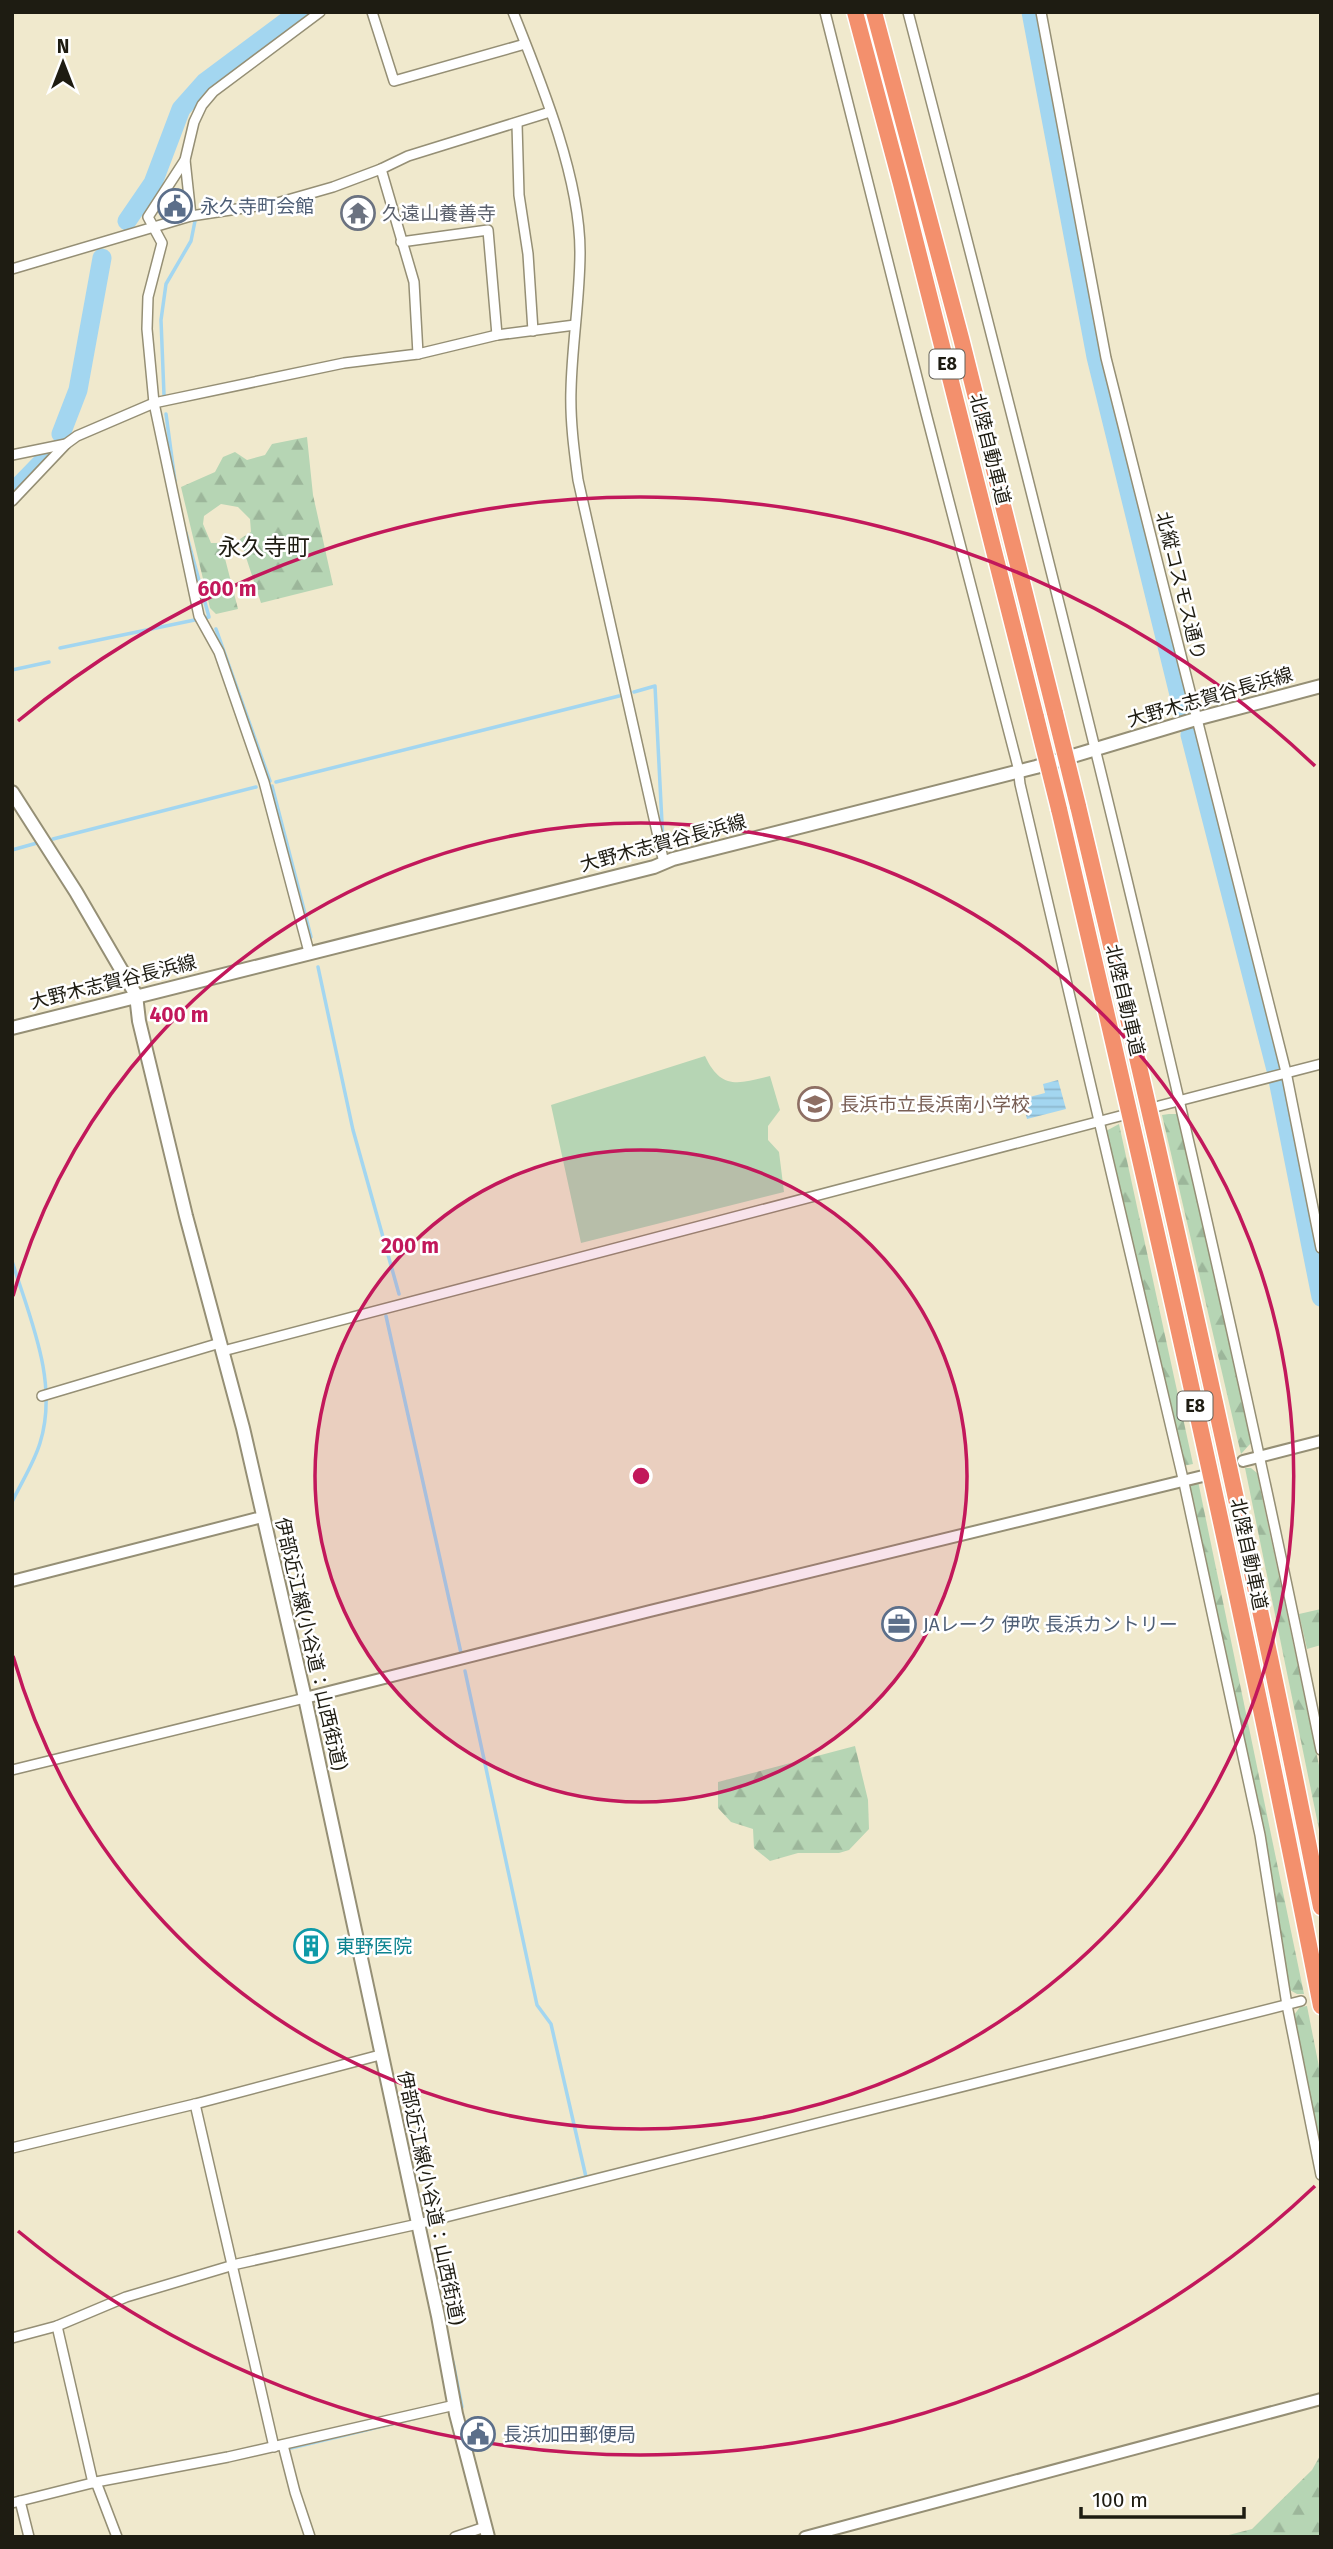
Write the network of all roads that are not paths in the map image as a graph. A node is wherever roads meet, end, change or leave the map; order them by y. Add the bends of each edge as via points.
1 (320, 12) edge
2 (372, 12) edge
3 (513, 12) edge
4 (825, 12) edge
5 (855, 12) edge
6 (874, 12) edge
7 (908, 12) edge
8 (1041, 12) edge
9 (525, 44) junction
10 (550, 112) junction
11 (517, 124) junction
12 (185, 160) junction
13 (381, 169) junction
14 (191, 216) junction
15 (155, 228) junction
16 (401, 242) junction
17 (12, 269) edge
18 (575, 325) junction
19 (533, 331) junction
20 (497, 335) junction
21 (418, 354) junction
22 (154, 404) junction
23 (66, 444) junction
24 (12, 454) edge
25 (12, 501) edge
26 (1321, 686) edge
27 (1196, 719) junction
28 (1096, 751) junction
29 (1019, 771) junction
30 (12, 792) edge
31 (664, 863) junction
32 (309, 952) junction
33 (136, 995) junction
34 (12, 1028) edge
35 (1321, 1063) edge
36 (1280, 1074) junction
37 (1179, 1102) junction
38 (1159, 1106) dead end
39 (1119, 1116) dead end
40 (1100, 1121) junction
41 (1321, 1248) edge
42 (222, 1347) junction
43 (43, 1396) dead end
44 (1321, 1441) edge
45 (1258, 1457) junction
46 (1244, 1461) dead end
47 (1203, 1476) dead end
48 (1184, 1483) junction
49 (262, 1517) junction
50 (12, 1581) edge
51 (305, 1698) junction
52 (1321, 1750) edge
53 (12, 1770) edge
54 (1321, 1908) edge
55 (1301, 2001) dead end
56 (1287, 2005) junction
57 (1321, 2006) edge
58 (380, 2055) junction
59 (195, 2104) junction
60 (12, 2148) edge
61 (1321, 2175) edge
62 (418, 2224) junction
63 (232, 2266) junction
64 (57, 2326) junction
65 (12, 2338) edge
66 (1321, 2399) edge
67 (455, 2410) junction
68 (278, 2446) junction
69 (95, 2483) junction
70 (16, 2502) edge
71 (487, 2532) edge
72 (29, 2537) edge
73 (117, 2537) edge
74 (310, 2537) edge
75 (455, 2537) edge
76 (805, 2537) edge

1 - 12 street via 213,92 194,122
2 - 9 street via 394,81
3 - 9 street
4 - 29 street
5 - 57 highway, 北陸自動車道 / E8, bridge via 1059,809 1177,1323
6 - 54 highway, 北陸自動車道 / E8, bridge via 961,338 1137,1052
7 - 28 street
8 - 27 street, 北縦コスモス通り via 1106,358
9 - 10 street
10 - 11 street
10 - 18 street via 577,205 580,251
11 - 13 street via 444,144
11 - 19 street
12 - 14 street
12 - 15 street via 148,217
13 - 14 street via 277,203
13 - 16 street
14 - 15 street
15 - 17 street
15 - 22 street via 162,243 148,297 147,329
16 - 20 street via 488,230
16 - 21 street via 414,282
18 - 19 street
18 - 31 street via 570,391 578,480
19 - 20 street
20 - 21 street
21 - 22 street via 344,363
22 - 23 street
22 - 32 street via 200,619 219,652 264,782
23 - 24 street
23 - 25 street
26 - 27 main road, 大野木志賀谷長浜線
27 - 28 main road, 大野木志賀谷長浜線
27 - 36 street, 北縦コスモス通り
28 - 29 main road, 大野木志賀谷長浜線
28 - 37 street
29 - 31 main road, 大野木志賀谷長浜線
29 - 40 street
30 - 33 main road, 伊部近江線(小谷道：山西街道)
31 - 32 main road, 大野木志賀谷長浜線
32 - 33 main road, 大野木志賀谷長浜線
33 - 34 main road, 大野木志賀谷長浜線
33 - 42 main road, 伊部近江線(小谷道：山西街道) via 157,1098
35 - 36 street
36 - 37 street
36 - 41 street, 北縦コスモス通り
37 - 38 street
37 - 45 street
39 - 40 street
40 - 42 street
40 - 48 street
42 - 43 street
42 - 49 main road, 伊部近江線(小谷道：山西街道)
44 - 45 street
45 - 46 street
45 - 52 street
47 - 48 street
48 - 51 street
48 - 56 street via 1260,1835
49 - 50 street
49 - 51 main road, 伊部近江線(小谷道：山西街道)
51 - 53 street
51 - 58 main road, 伊部近江線(小谷道：山西街道)
55 - 56 street
56 - 61 street
56 - 62 street
58 - 59 street
58 - 62 main road, 伊部近江線(小谷道：山西街道)
59 - 60 street
59 - 63 street
62 - 63 street
62 - 67 main road, 伊部近江線(小谷道：山西街道)
63 - 64 street via 126,2297
63 - 68 street
64 - 65 street
64 - 69 street
66 - 76 street
67 - 68 street
67 - 71 main road, 伊部近江線(小谷道：山西街道)
68 - 69 street
68 - 74 street
69 - 70 street
69 - 73 street
70 - 72 street
71 - 75 street

